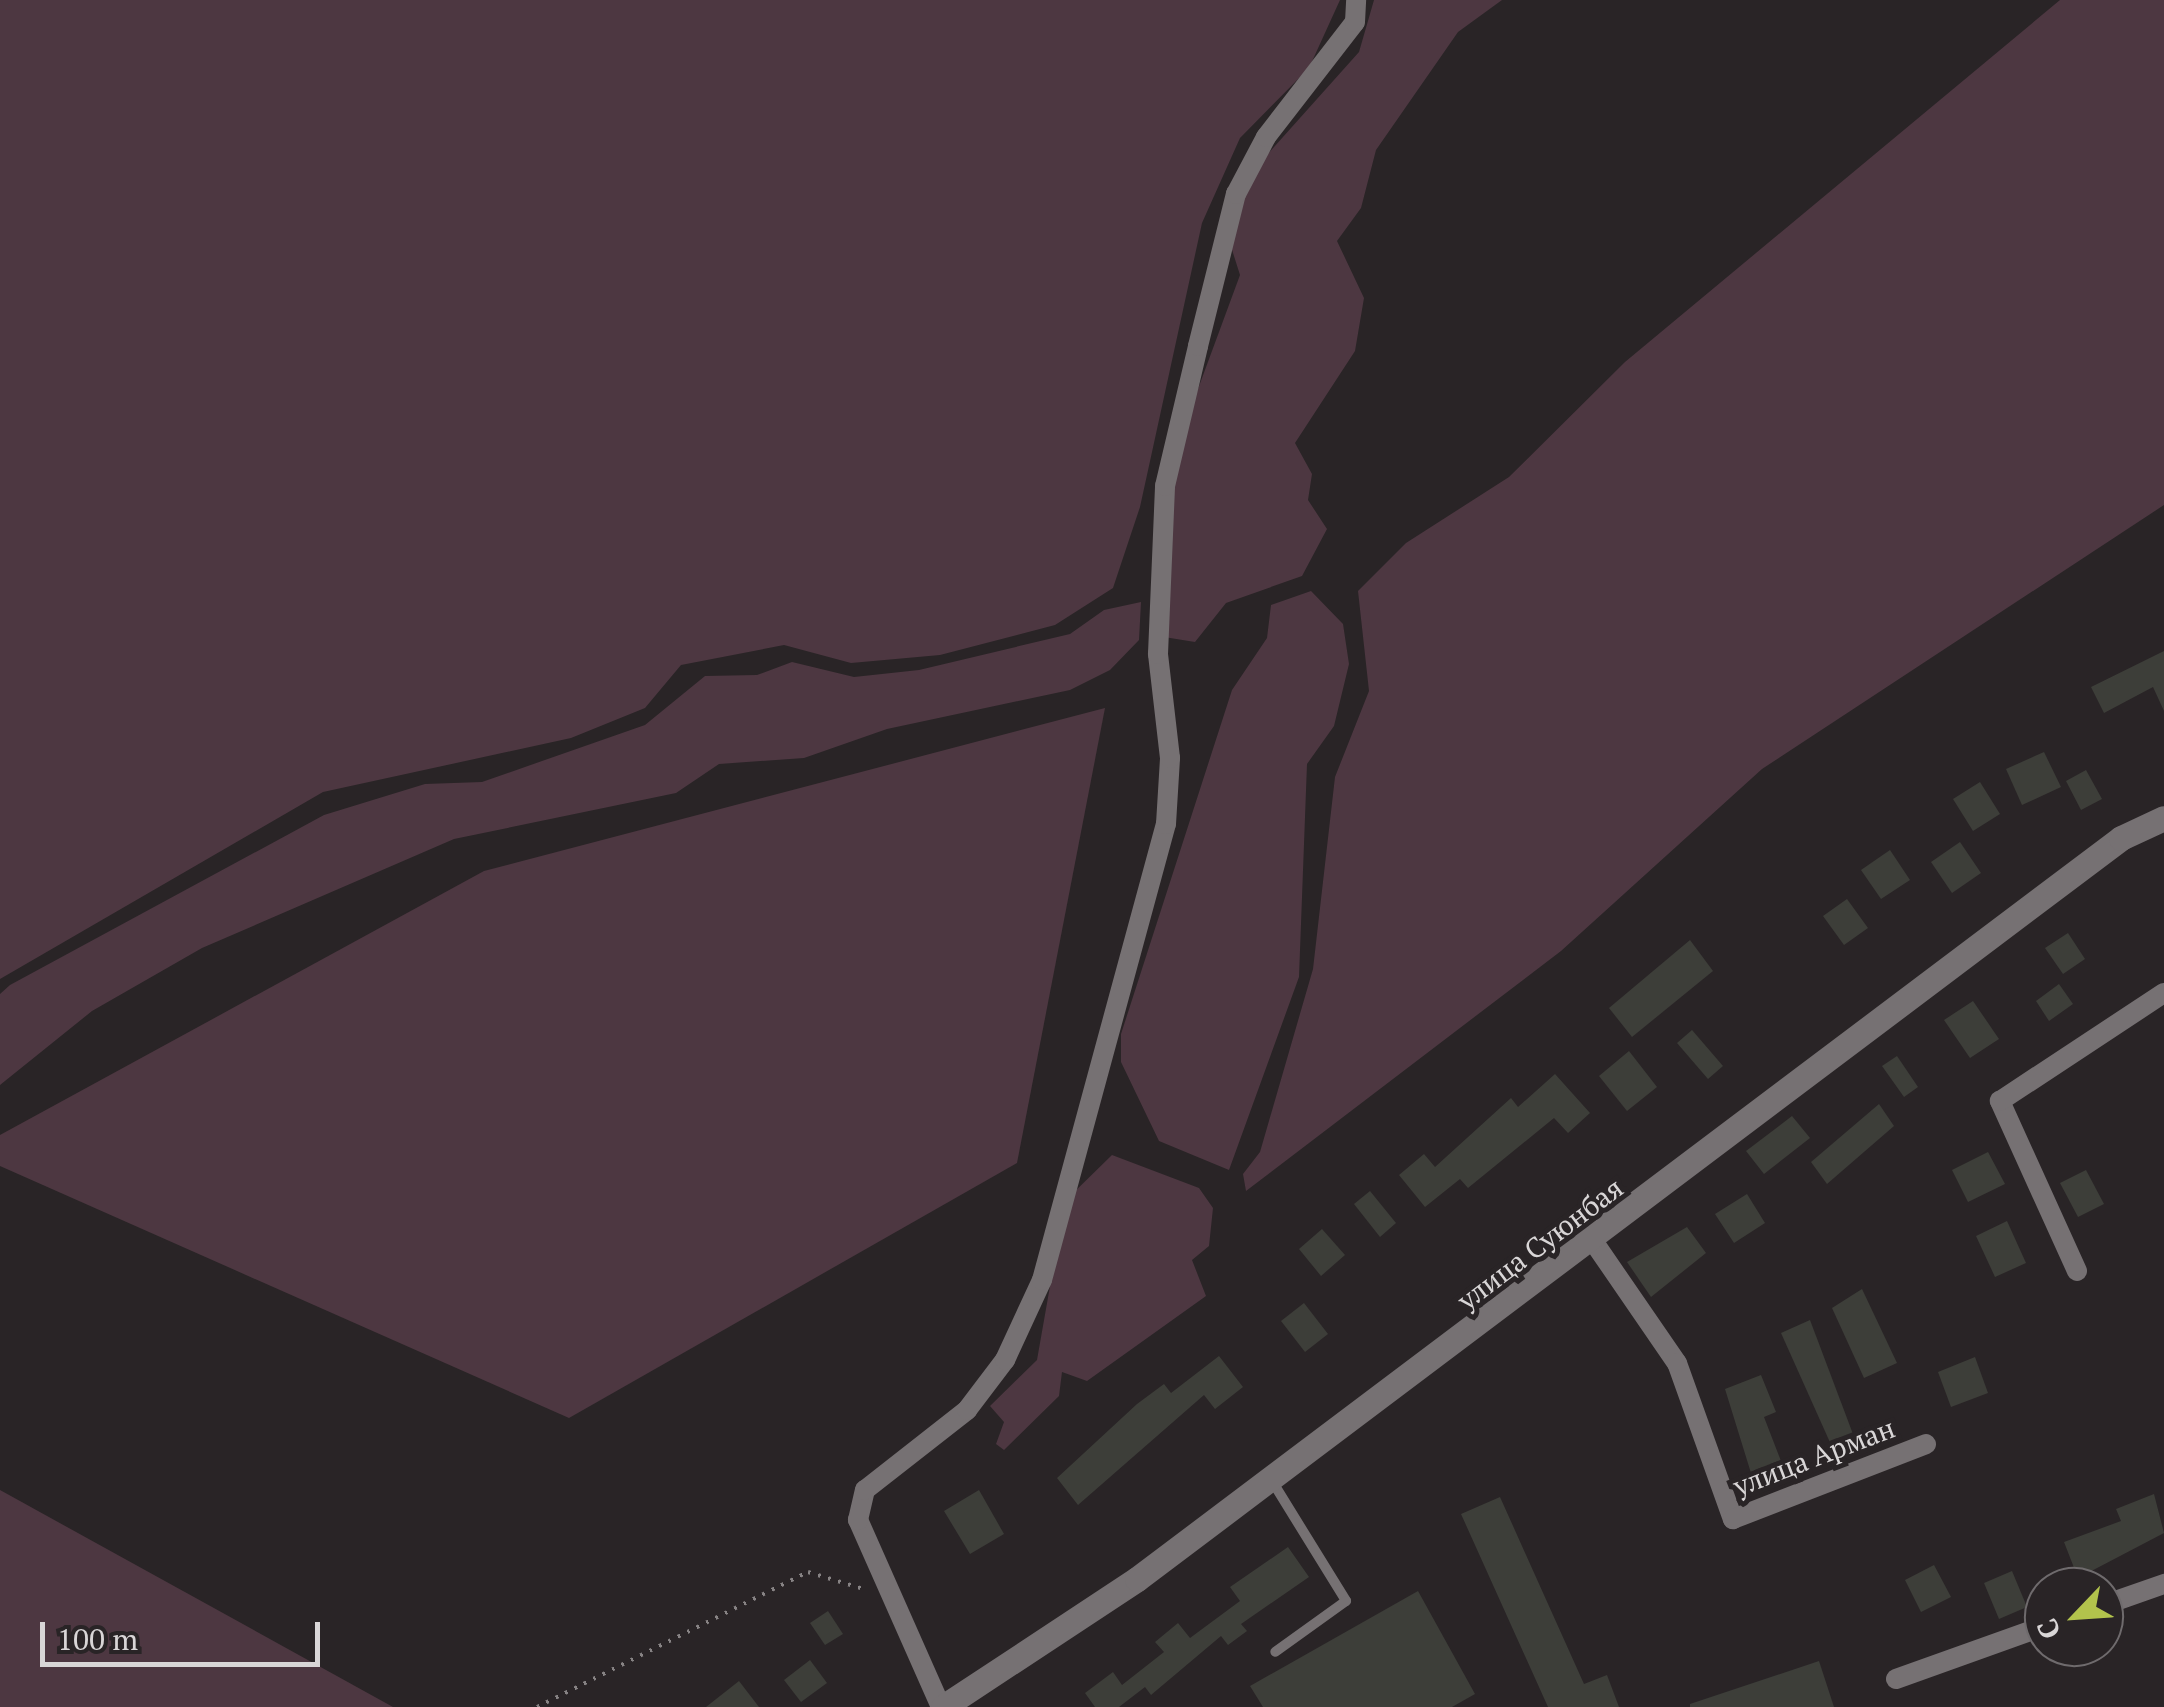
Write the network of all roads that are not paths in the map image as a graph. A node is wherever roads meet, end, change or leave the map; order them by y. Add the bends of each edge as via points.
1 (1356, 0) edge
2 (2164, 818) edge
3 (2164, 992) edge
4 (1593, 1241) junction
5 (2077, 1271) dead end
6 (1926, 1444) dead end
7 (1271, 1480) junction
8 (2164, 1584) edge
9 (2124, 1598) edge
10 (2024, 1633) edge
11 (1276, 1652) dead end
12 (1896, 1679) dead end
13 (942, 1707) edge

1 - 13 street via 1354,22 1266,137 1236,194 1198,346 1165,486 1158,654 1170,758 1166,824 1047,1261 1005,1360 967,1410 865,1490 858,1520 884,1596
2 - 4 main road, улица Суюнбая via 2121,838
3 - 5 street via 2000,1101
4 - 6 street, улица Арман via 1677,1363 1734,1520
4 - 7 main road, улица Суюнбая
7 - 11 lane via 1346,1601
7 - 13 main road, улица Суюнбая
8 - 9 street
10 - 12 street

